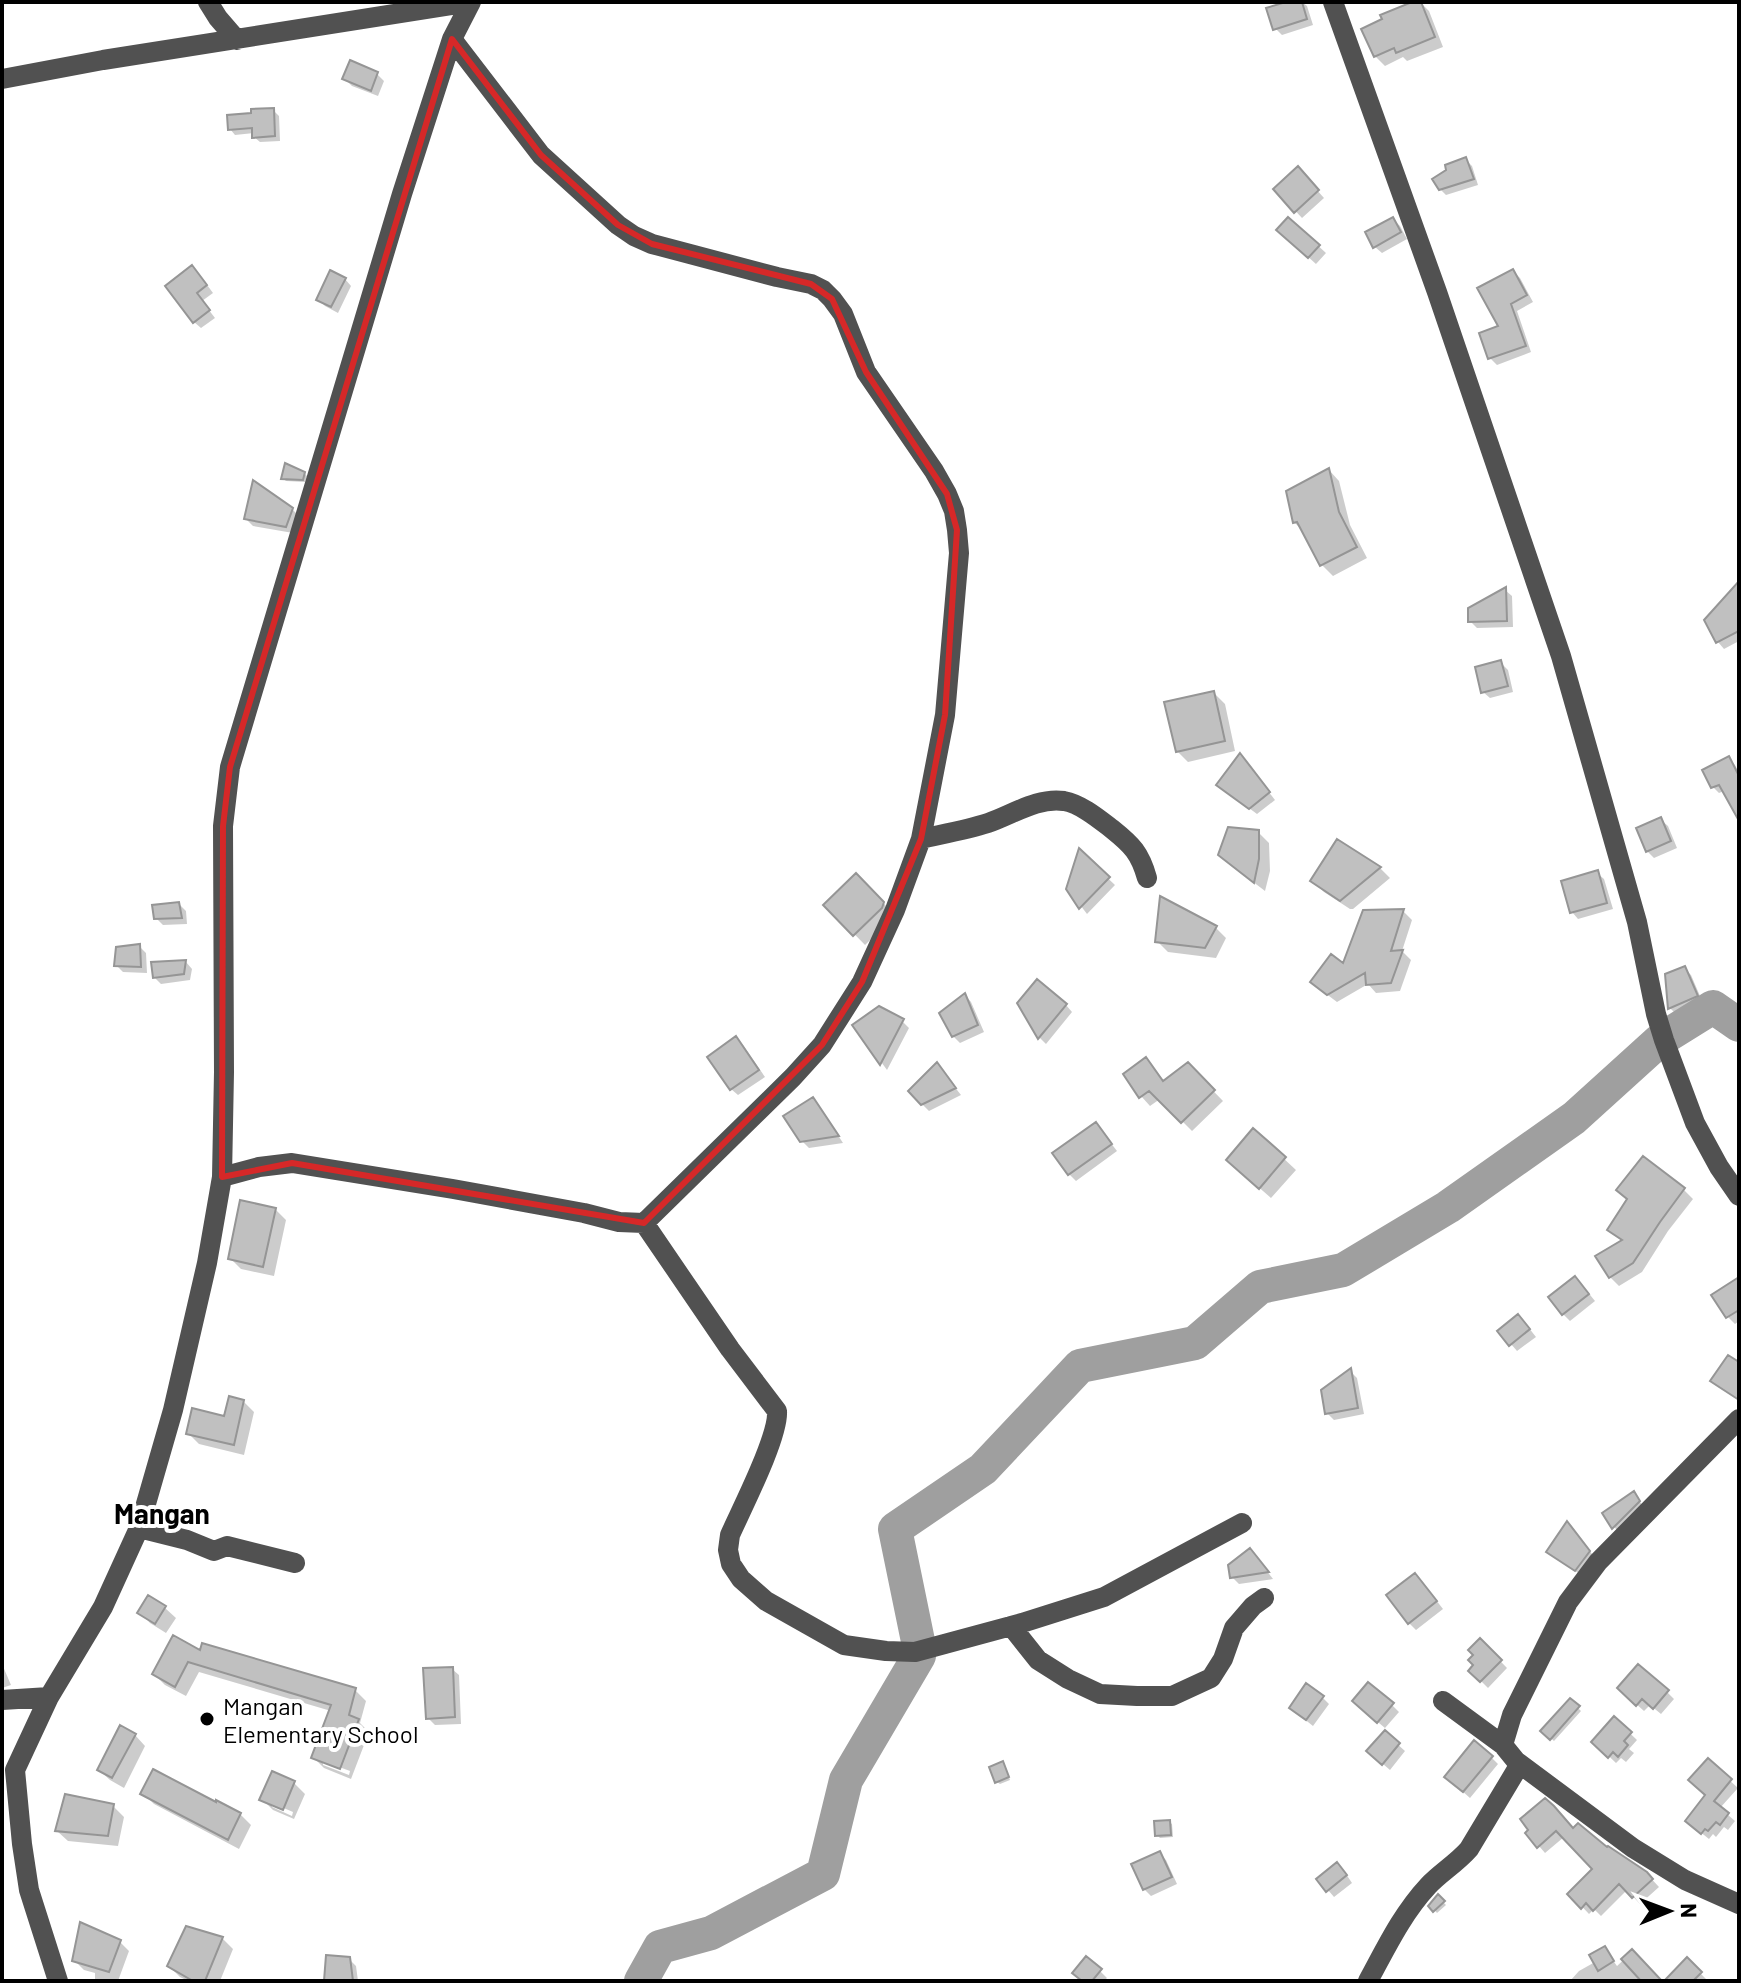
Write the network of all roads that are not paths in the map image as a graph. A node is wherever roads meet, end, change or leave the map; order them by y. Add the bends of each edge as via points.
1 (208, 2) edge
2 (471, 2) edge
3 (1333, 2) edge
4 (452, 39) junction
5 (237, 40) junction
6 (2, 79) edge
7 (921, 839) junction
8 (1147, 878) dead end
9 (222, 1177) junction
10 (1739, 1196) edge
11 (644, 1223) junction
12 (1739, 1419) edge
13 (1242, 1523) dead end
14 (139, 1528) junction
15 (295, 1563) dead end
16 (1264, 1598) dead end
17 (1011, 1626) junction
18 (49, 1697) junction
19 (2, 1700) edge
20 (1443, 1701) dead end
21 (1503, 1745) junction
22 (1520, 1764) junction
23 (1739, 1904) edge
24 (58, 1981) edge
25 (1368, 1981) edge

1 - 5 street
2 - 4 street
2 - 5 street
3 - 10 street via 1561,656 1637,922 1664,1040 1695,1123
4 - 7 street via 541,155 618,225 652,244 811,284 843,314 866,372 947,494 957,530 945,715
4 - 9 street via 230,767 223,826
5 - 6 street
7 - 8 street via 988,823 1034,804 1064,801 1129,842
7 - 11 street via 862,982 822,1045
9 - 11 street via 292,1163
9 - 14 street via 173,1410
11 - 17 street via 777,1411 768,1447 730,1535 731,1564 741,1579 766,1601 844,1645 915,1652
12 - 21 street via 1598,1562 1568,1602 1512,1715
13 - 17 street via 1104,1597
14 - 15 street via 214,1551 227,1546
14 - 18 street via 103,1607
16 - 17 street via 1234,1628 1211,1678 1172,1696 1100,1694 1038,1660
18 - 19 street
18 - 24 street via 15,1770 29,1890
20 - 21 street
21 - 22 street
22 - 23 street via 1646,1856
22 - 25 street via 1469,1849 1409,1908

